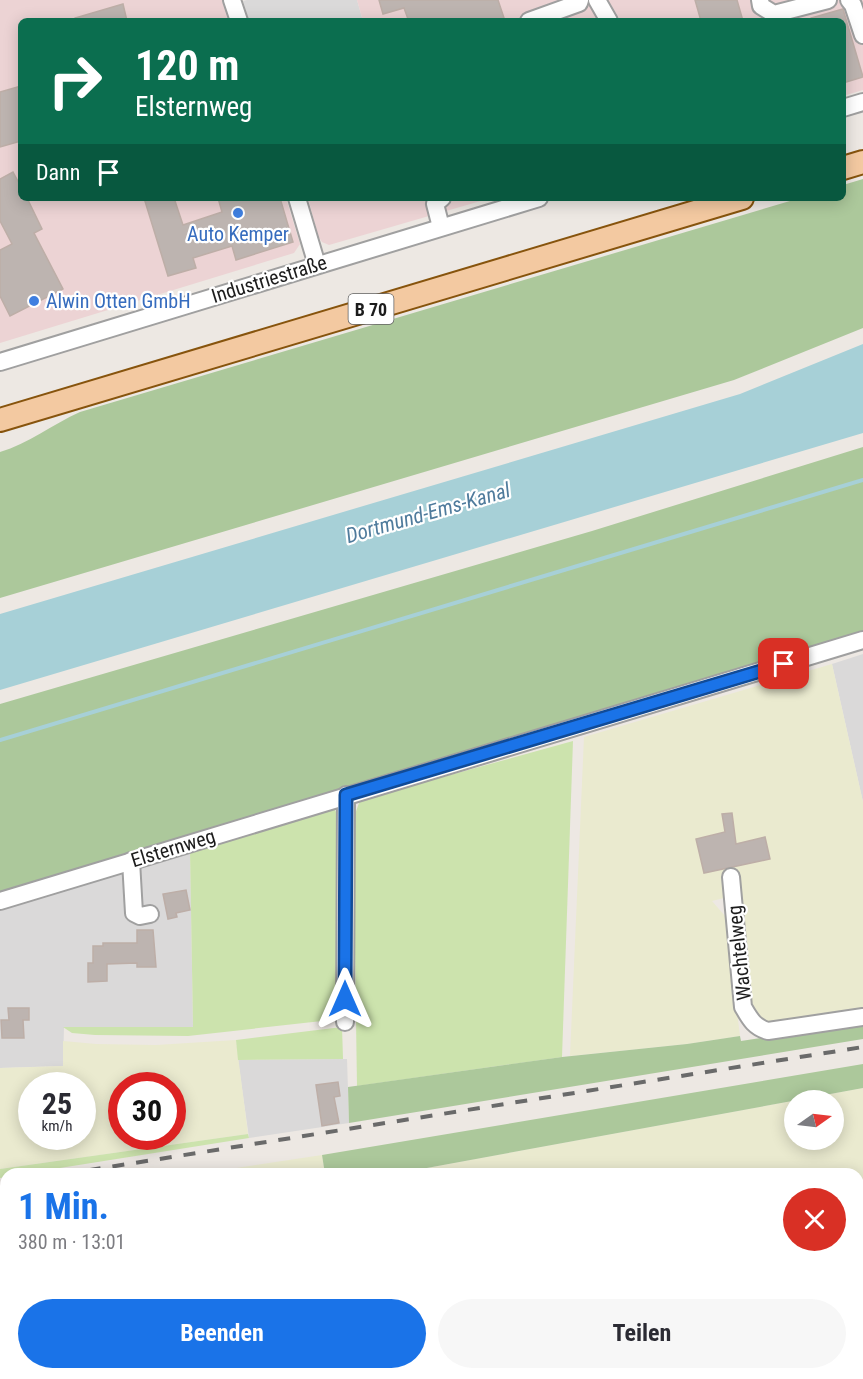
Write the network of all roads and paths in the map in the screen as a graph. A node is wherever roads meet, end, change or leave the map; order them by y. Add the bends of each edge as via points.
1 (232, 0) edge
2 (580, 0) edge
3 (597, 0) edge
4 (760, 0) edge
5 (828, 0) edge
6 (849, 0) edge
7 (237, 18) edge
8 (537, 18) edge
9 (607, 18) edge
10 (863, 35) edge
11 (863, 102) edge
12 (846, 107) edge
13 (863, 162) edge
14 (846, 167) edge
15 (298, 201) edge
16 (438, 201) edge
17 (732, 201) edge
18 (506, 203) edge
19 (441, 227) junction
20 (317, 265) junction
21 (0, 362) edge
22 (0, 420) edge
23 (863, 640) edge
24 (346, 795) junction
25 (131, 861) junction
26 (731, 877) dead end
27 (0, 901) edge
28 (150, 914) dead end
29 (863, 1017) edge
30 (345, 1022) dead end

1 - 7 street
2 - 8 street
3 - 9 street
4 - 5 street via 761,6 774,14
6 - 10 street
11 - 12 street
13 - 14 main road
15 - 20 street
16 - 19 street via 435,204
17 - 22 main road, B 70
18 - 19 street, Industriestraße
19 - 20 street, Industriestraße
20 - 21 street, Industriestraße
23 - 24 street, Elsternweg
24 - 25 street, Elsternweg
24 - 30 street
25 - 27 street, Elsternweg
25 - 28 street via 134,914
26 - 29 street, Wachtelweg via 743,1006 750,1020 768,1031

